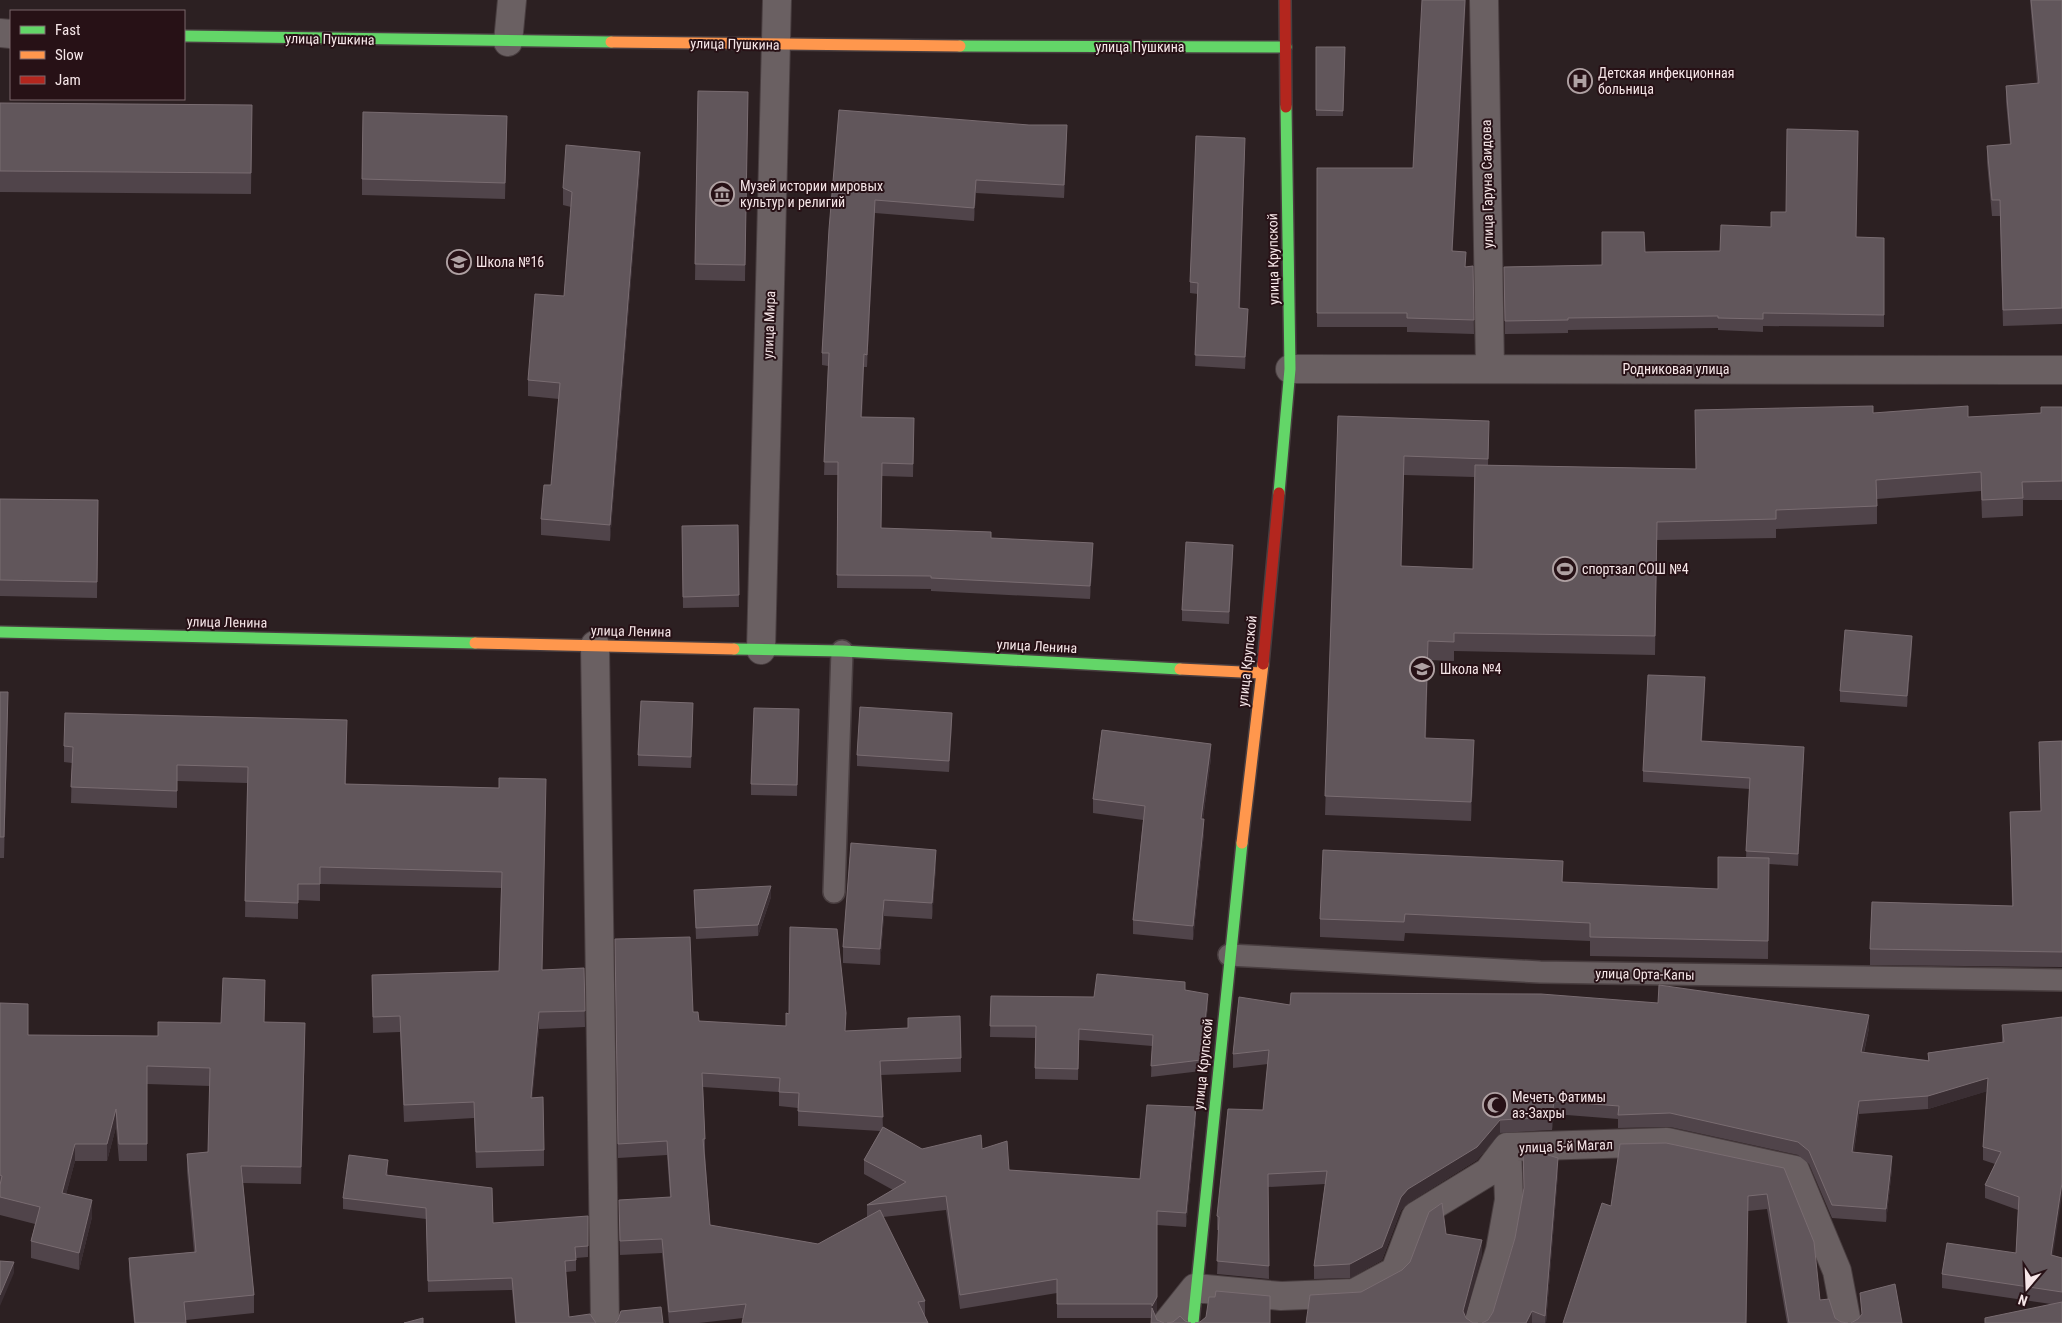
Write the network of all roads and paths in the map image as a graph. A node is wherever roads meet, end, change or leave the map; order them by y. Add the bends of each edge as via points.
1 (512, 0) edge
2 (777, 0) edge
3 (1285, 0) edge
4 (1484, 0) edge
5 (185, 36) edge
6 (508, 42) junction
7 (777, 45) junction
8 (1286, 47) junction
9 (1290, 369) junction
10 (1490, 369) junction
11 (2062, 370) edge
12 (0, 632) edge
13 (595, 646) junction
14 (761, 650) junction
15 (842, 651) junction
16 (1262, 673) junction
17 (834, 892) dead end
18 (1229, 955) junction
19 (2062, 980) edge
20 (1507, 1147) junction
21 (1195, 1288) junction
22 (605, 1323) edge
23 (1167, 1323) edge
24 (1193, 1323) edge
25 (1478, 1323) edge
26 (1847, 1323) edge

1 - 6 street
2 - 7 street, улица Мира
3 - 8 street, улица Крупской
4 - 10 street, улица Гаруна Саидова
5 - 6 street, улица Пушкина
6 - 7 street, улица Пушкина
7 - 8 street, улица Пушкина
7 - 14 street, улица Мира
8 - 9 street, улица Крупской
9 - 10 street, Родниковая улица
9 - 16 street, улица Крупской
10 - 11 street, Родниковая улица
12 - 13 street, улица Ленина
13 - 14 street, улица Ленина
13 - 22 street
14 - 15 street, улица Ленина
15 - 16 street, улица Ленина
15 - 17 lane
16 - 18 street, улица Крупской
18 - 19 lane, улица Орта-Капы via 1540,972
18 - 21 street, улица Крупской
20 - 21 street, улица 5-й Магал via 1488,1172 1416,1216 1395,1271 1354,1293 1281,1296
20 - 25 street via 1509,1200 1500,1250
20 - 26 street, улица 5-й Магал via 1667,1142 1795,1170 1837,1271
21 - 23 street
21 - 24 street, улица Крупской

